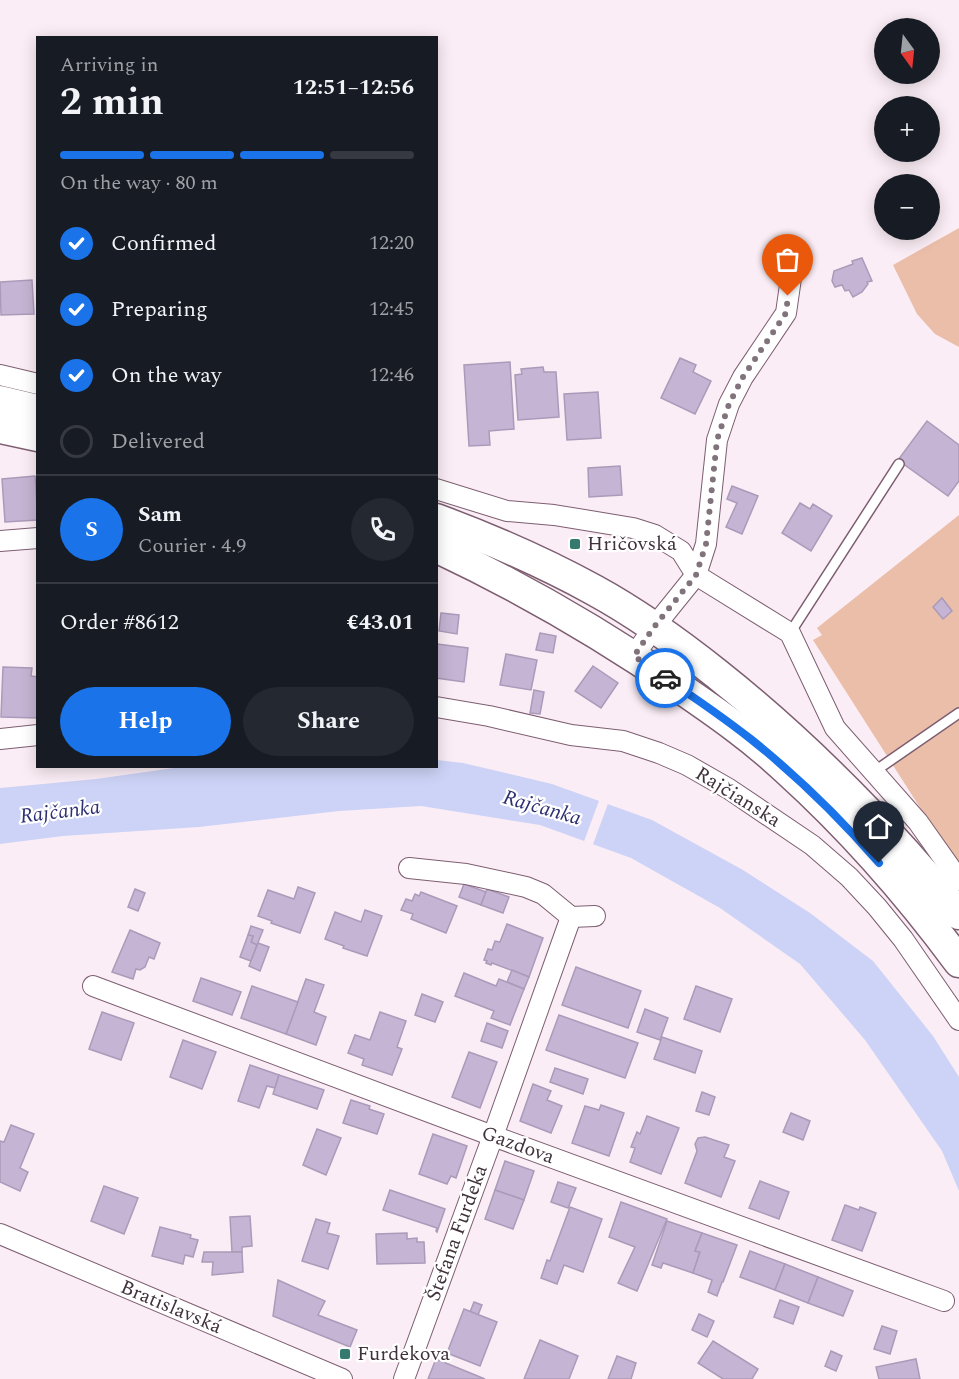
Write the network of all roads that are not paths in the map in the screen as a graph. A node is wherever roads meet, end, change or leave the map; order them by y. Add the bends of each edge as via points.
1 (790, 278) dead end
2 (0, 375) edge
3 (36, 384) edge
4 (0, 401) edge
5 (36, 410) edge
6 (0, 428) edge
7 (36, 436) edge
8 (899, 464) dead end
9 (438, 490) edge
10 (438, 520) edge
11 (36, 538) edge
12 (0, 541) edge
13 (438, 548) edge
14 (696, 575) junction
15 (654, 627) junction
16 (790, 633) junction
17 (634, 656) junction
18 (438, 707) edge
19 (959, 713) edge
20 (36, 735) edge
21 (0, 739) edge
22 (874, 771) junction
23 (409, 868) dead end
24 (959, 880) edge
25 (959, 914) edge
26 (595, 916) dead end
27 (571, 917) junction
28 (959, 962) edge
29 (93, 986) dead end
30 (959, 1020) edge
31 (493, 1136) junction
32 (0, 1234) edge
33 (944, 1301) dead end
34 (342, 1379) edge
35 (404, 1379) edge

1 - 14 street via 786,313 743,377 717,440 706,544
2 - 3 street
4 - 5 main road
6 - 7 main road
8 - 16 lane
9 - 14 street via 507,512 633,528 681,551
10 - 15 main road via 535,559 596,590
11 - 12 street
13 - 17 main road via 518,588
14 - 15 street
14 - 16 street
15 - 17 street
15 - 25 main road via 737,690 802,747 883,828
16 - 22 street via 835,728
17 - 28 main road via 752,740 819,799 910,898
18 - 30 street, Rajčianska via 571,735 623,741 687,765 729,789 812,845 849,877 903,939
19 - 22 lane
20 - 21 street
22 - 24 street via 918,822
23 - 27 street via 466,874 526,887 543,894
26 - 27 street
27 - 31 street, Štefana Furdeka
29 - 31 street, Gazdova
31 - 33 street, Gazdova
31 - 35 street, Štefana Furdeka
32 - 34 street, Bratislavská

